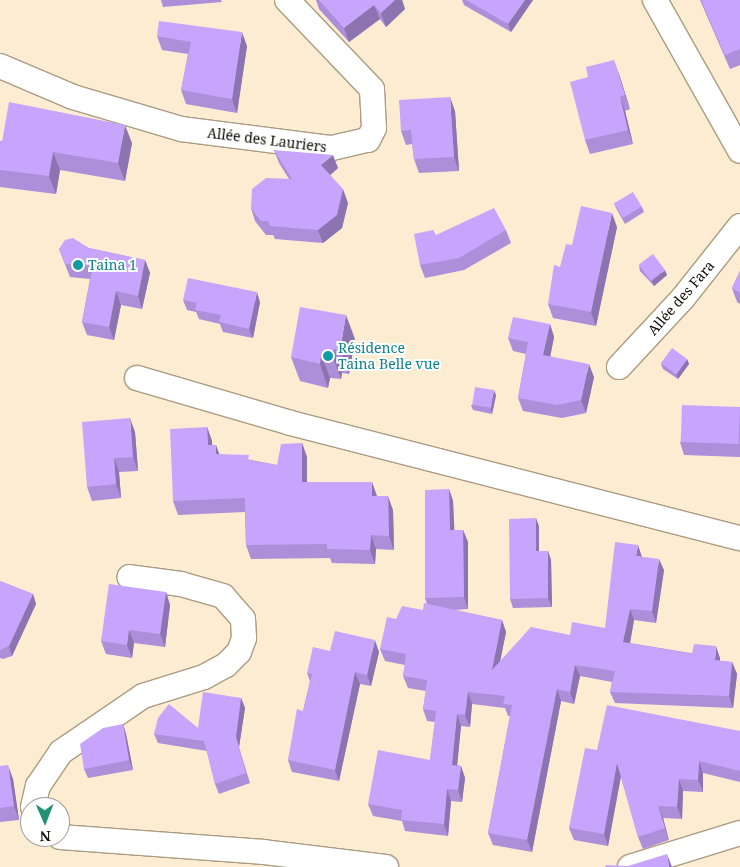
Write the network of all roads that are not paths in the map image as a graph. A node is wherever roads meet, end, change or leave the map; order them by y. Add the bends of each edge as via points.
1 (287, 0) edge
2 (655, 0) edge
3 (0, 66) edge
4 (740, 150) edge
5 (740, 226) edge
6 (618, 367) dead end
7 (138, 378) dead end
8 (740, 538) edge
9 (129, 578) dead end
10 (35, 797) edge
11 (740, 833) edge
12 (70, 838) edge
13 (386, 867) edge
14 (630, 867) edge

1 - 3 street, Allée des Lauriers via 372,89 374,128 368,140 332,148 181,129 73,97
2 - 4 street
5 - 6 street, Allée des Fara via 683,298
7 - 8 street via 291,423
9 - 10 street via 181,584 223,596 243,619 244,638 239,652 226,665 204,677 143,696 62,752 38,786
11 - 14 street
12 - 13 street via 264,852

